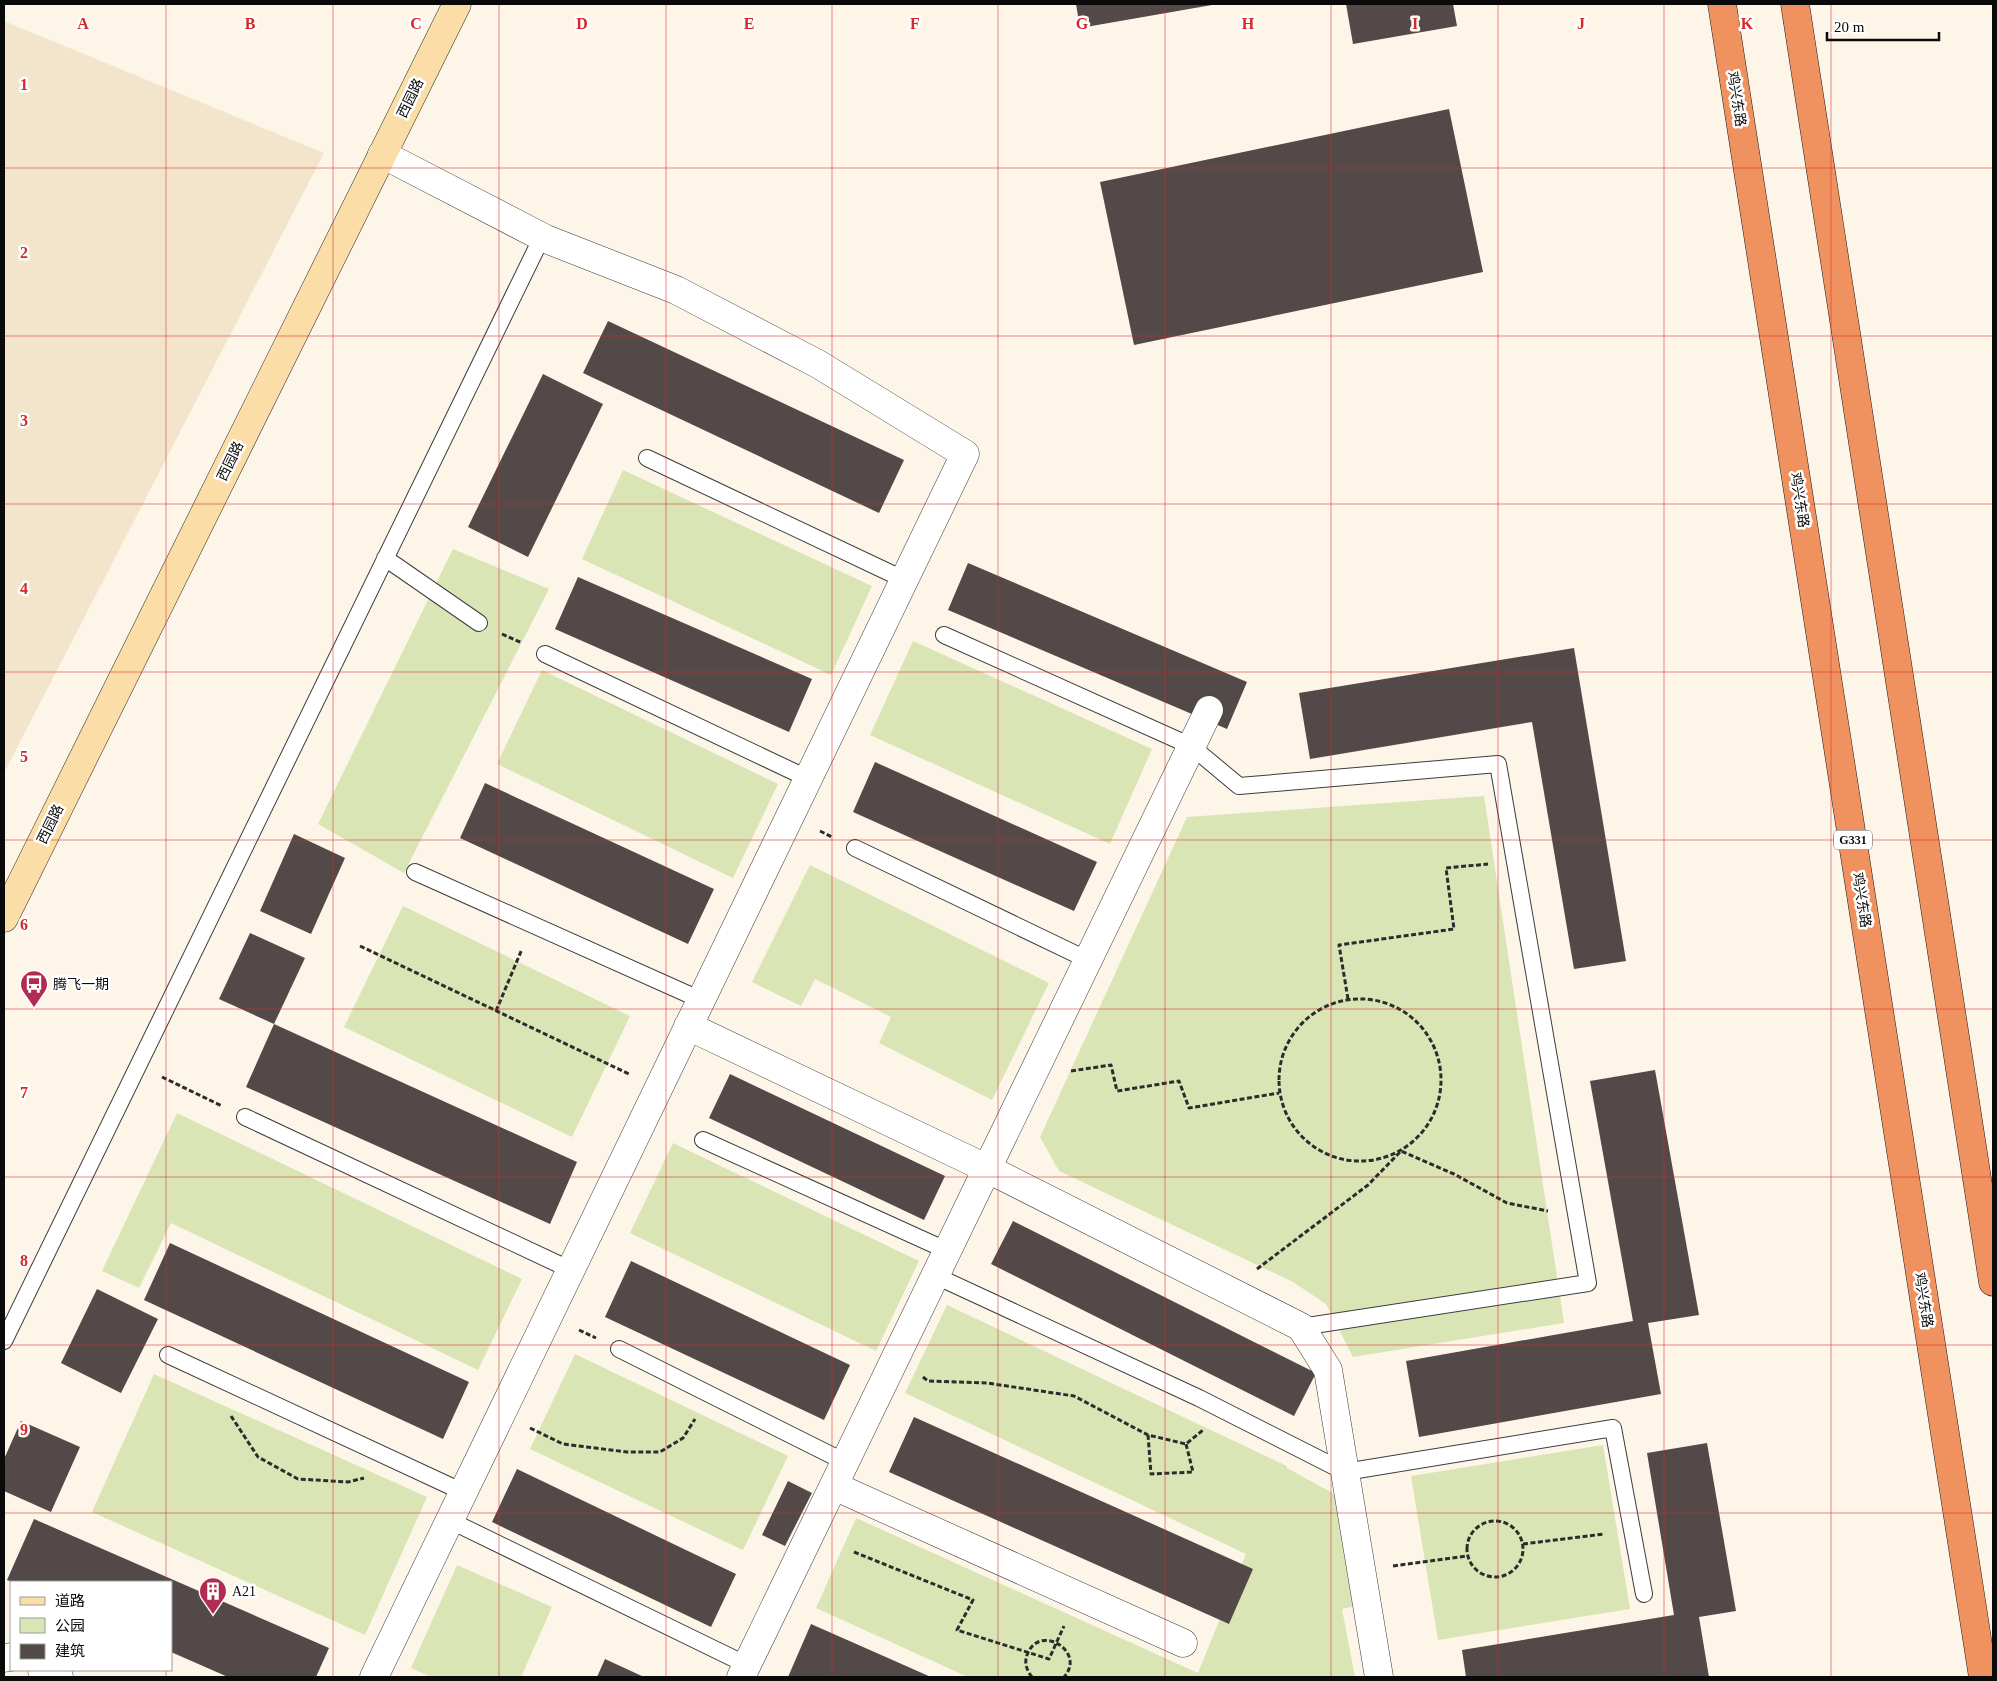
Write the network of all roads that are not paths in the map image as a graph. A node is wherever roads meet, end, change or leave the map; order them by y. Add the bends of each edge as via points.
1 (457, 4) edge
2 (1722, 4) edge
3 (1795, 4) edge
4 (382, 154) junction
5 (542, 237) junction
6 (647, 458) dead end
7 (385, 558) junction
8 (905, 580) junction
9 (478, 623) road end
10 (944, 635) dead end
11 (545, 654) road end
12 (1209, 710) dead end
13 (1191, 746) junction
14 (808, 779) junction
15 (855, 848) road end
16 (415, 872) dead end
17 (4, 918) edge
18 (1088, 960) junction
19 (701, 1000) junction
20 (688, 1026) junction
21 (245, 1117) road end
22 (703, 1140) dead end
23 (988, 1169) junction
24 (948, 1252) junction
25 (571, 1270) junction
26 (936, 1276) junction
27 (1993, 1282) edge
28 (1301, 1327) junction
29 (4, 1341) edge
30 (619, 1349) road end
31 (168, 1355) dead end
32 (845, 1462) junction
33 (1345, 1472) junction
34 (834, 1486) junction
35 (463, 1492) junction
36 (449, 1520) junction
37 (1644, 1594) dead end
38 (1184, 1644) dead end
39 (44, 1671) edge
40 (744, 1671) edge
41 (59, 1677) edge
42 (374, 1677) edge
43 (1379, 1677) edge
44 (1983, 1677) edge

1 - 4 main road, 西园路
2 - 44 highway, 鸡兴东路 / G331
3 - 27 highway
4 - 5 street
4 - 17 main road, 西园路
5 - 7 lane
5 - 8 street via 676,290 818,364 965,454
6 - 8 lane
7 - 9 lane
7 - 29 lane
8 - 14 street
10 - 13 lane
11 - 14 lane
12 - 13 street
13 - 18 street
13 - 28 lane via 1239,786 1498,764 1588,1283
14 - 19 street
15 - 18 lane
16 - 19 lane
18 - 23 street
19 - 20 street
20 - 23 street
20 - 25 street
21 - 25 lane
22 - 24 lane
23 - 24 street
23 - 28 street
24 - 26 street
25 - 35 street
26 - 32 street
26 - 33 lane via 1223,1410
28 - 33 street via 1328,1370
30 - 32 lane
31 - 35 lane
32 - 34 street
33 - 37 lane via 1613,1428
33 - 43 street
34 - 38 street
34 - 40 street
35 - 36 street
36 - 40 lane
36 - 42 street
39 - 41 street

